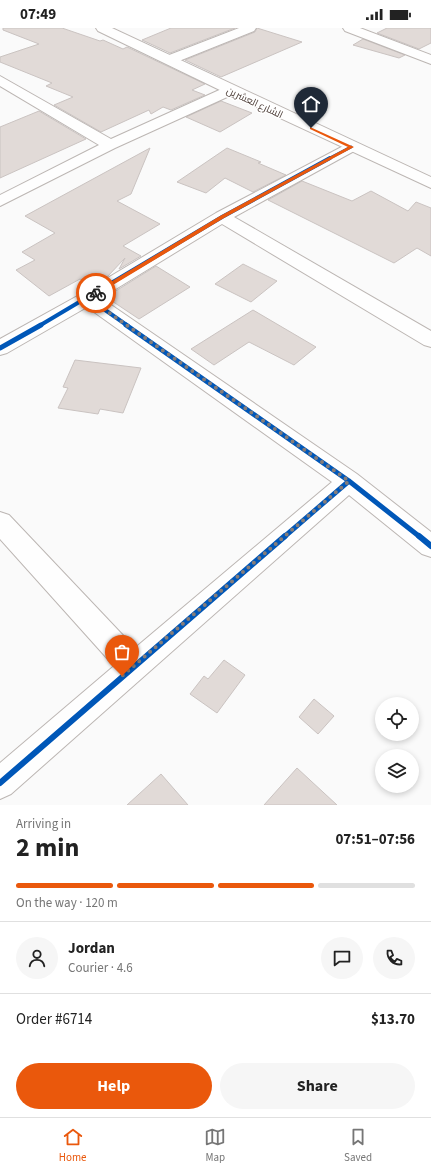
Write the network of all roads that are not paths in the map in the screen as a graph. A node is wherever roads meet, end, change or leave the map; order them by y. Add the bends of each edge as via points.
1 (102, 28) edge
2 (250, 28) edge
3 (355, 29) edge
4 (169, 60) junction
5 (431, 60) edge
6 (0, 80) edge
7 (231, 90) junction
8 (110, 145) junction
9 (351, 147) junction
10 (431, 183) edge
11 (0, 201) edge
12 (222, 217) junction
13 (88, 298) junction
14 (431, 340) edge
15 (0, 348) edge
16 (349, 481) junction
17 (0, 522) edge
18 (431, 546) edge
19 (134, 667) junction
20 (0, 784) edge

1 - 4 street, الشارع العشرين
2 - 4 street
3 - 5 street
4 - 7 street, الشارع العشرين
6 - 8 street
7 - 8 street
7 - 9 street, الشارع العشرين
8 - 11 street
9 - 10 street, الشارع العشرين
9 - 12 street
12 - 13 street
12 - 14 street
13 - 15 street
13 - 16 street
16 - 18 street
16 - 19 street
17 - 19 street
19 - 20 street

